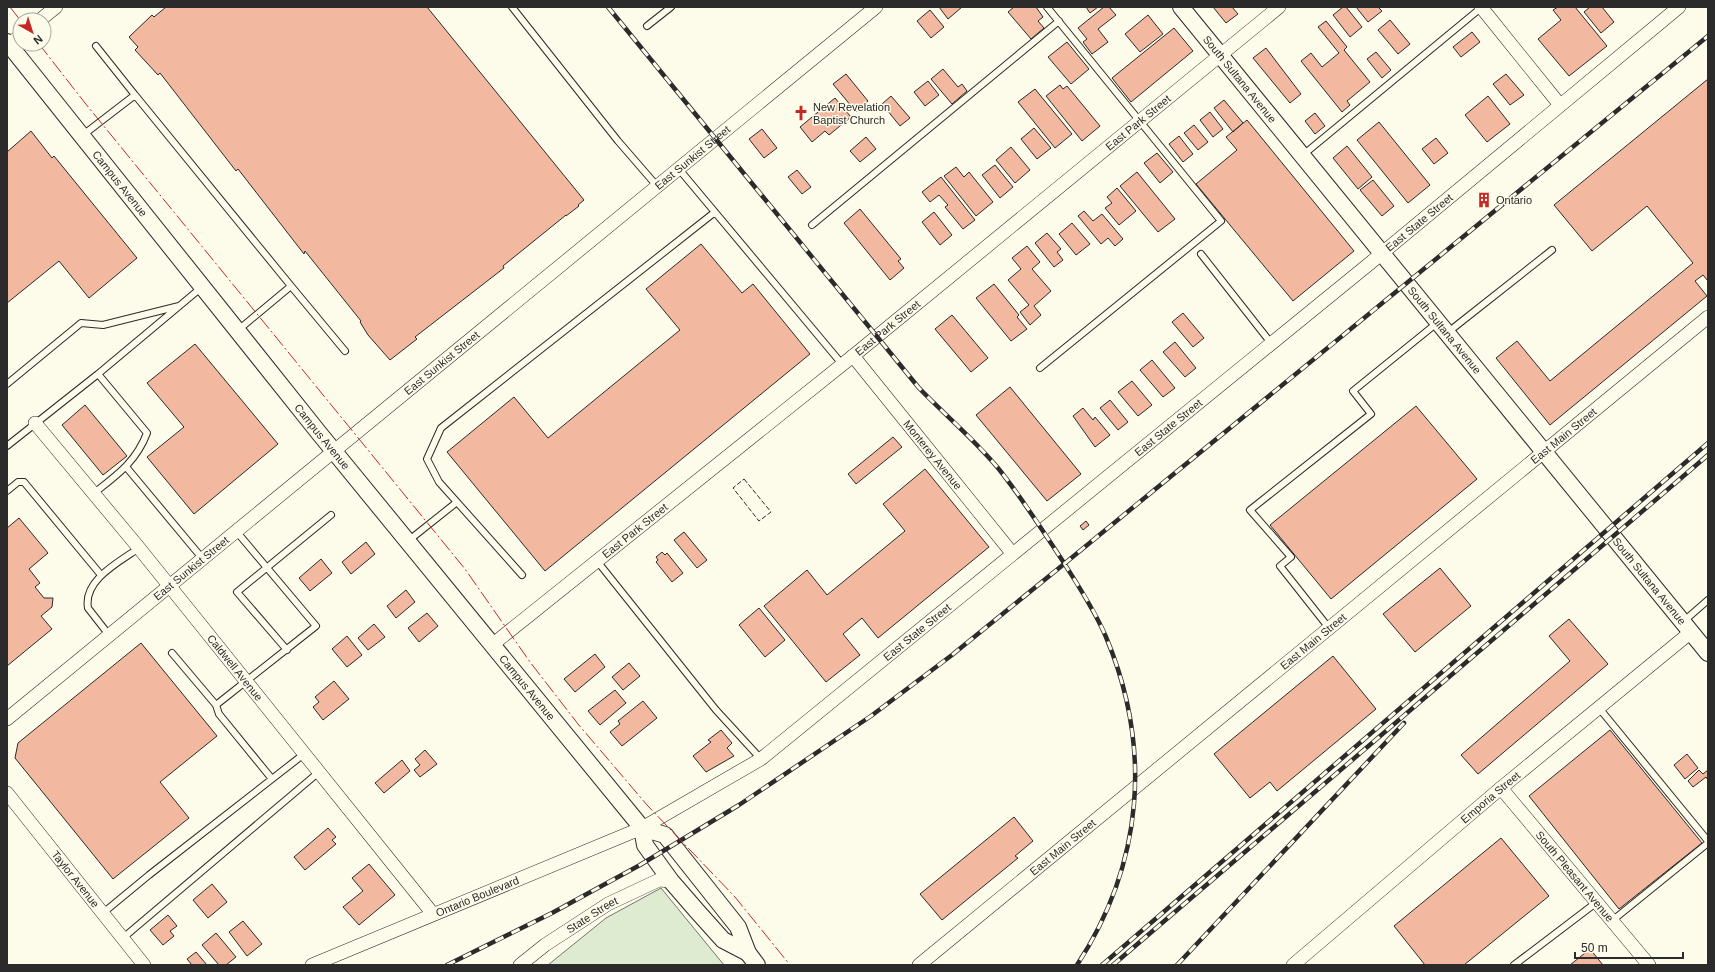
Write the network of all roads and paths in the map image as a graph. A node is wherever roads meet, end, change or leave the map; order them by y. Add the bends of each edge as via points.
1 (512, 7) edge
2 (671, 7) edge
3 (876, 7) edge
4 (1048, 7) edge
5 (1181, 7) edge
6 (1279, 7) edge
7 (1482, 7) edge
8 (1679, 7) edge
9 (1059, 21) junction
10 (647, 26) dead end
11 (11, 42) edge
12 (96, 46) dead end
13 (1220, 55) junction
14 (135, 95) junction
15 (1560, 105) junction
16 (1140, 120) junction
17 (82, 136) junction
18 (1302, 156) junction
19 (678, 168) junction
20 (657, 186) junction
21 (715, 212) junction
22 (812, 225) dead end
23 (1552, 250) dead end
24 (1201, 254) dead end
25 (1381, 254) junction
26 (291, 286) junction
27 (202, 287) junction
28 (180, 305) junction
29 (1708, 318) edge
30 (1443, 328) junction
31 (237, 330) junction
32 (1271, 343) junction
33 (345, 351) dead end
34 (853, 356) junction
35 (842, 364) junction
36 (1040, 368) dead end
37 (98, 374) junction
38 (7, 384) edge
39 (35, 423) junction
40 (7, 446) edge
41 (333, 450) junction
42 (1543, 452) junction
43 (127, 468) junction
44 (7, 492) edge
45 (94, 493) junction
46 (457, 502) junction
47 (331, 515) dead end
48 (236, 531) junction
49 (407, 541) junction
50 (138, 548) junction
51 (1012, 553) junction
52 (202, 558) junction
53 (597, 561) junction
54 (266, 568) junction
55 (102, 575) junction
56 (522, 575) dead end
57 (169, 586) junction
58 (1708, 600) edge
59 (1687, 627) junction
60 (1329, 628) junction
61 (109, 635) junction
62 (492, 645) junction
63 (287, 650) junction
64 (172, 653) dead end
65 (1708, 653) edge
66 (246, 681) junction
67 (216, 706) junction
68 (1599, 708) junction
69 (7, 718) edge
70 (304, 754) junction
71 (761, 759) junction
72 (319, 772) junction
73 (272, 779) junction
74 (1501, 788) junction
75 (7, 792) edge
76 (642, 828) junction
77 (1708, 842) edge
78 (671, 881) junction
79 (1597, 902) junction
80 (103, 913) junction
81 (433, 914) junction
82 (1613, 920) junction
83 (123, 938) junction
84 (753, 959) edge
85 (144, 965) edge
86 (312, 965) edge
87 (520, 965) edge
88 (919, 965) edge
89 (1293, 965) edge
90 (1514, 965) edge
91 (1649, 965) edge

1 - 20 lane
2 - 10 lane
3 - 19 street, East Sunkist Street
4 - 9 lane
5 - 13 street, South Sultana Avenue
6 - 13 street, East Park Street
7 - 15 street
7 - 18 lane
8 - 15 street, East State Street
9 - 16 lane
9 - 22 lane
11 - 17 street, Campus Avenue
12 - 14 lane
13 - 16 street, East Park Street
13 - 18 street, South Sultana Avenue
14 - 17 lane
14 - 26 lane
15 - 25 street, East State Street
16 - 34 street, East Park Street
16 - 36 lane via 1221,221
17 - 27 street, Campus Avenue
18 - 25 street, South Sultana Avenue
19 - 20 street, East Sunkist Street
19 - 21 lane
20 - 41 street, East Sunkist Street
21 - 35 lane
21 - 46 lane via 441,428 428,459 439,482
23 - 30 lane
24 - 32 lane
25 - 30 street, South Sultana Avenue
25 - 32 street, East State Street
26 - 31 lane
26 - 33 lane
27 - 28 lane
27 - 31 street, Campus Avenue
28 - 37 lane
28 - 38 lane via 103,325 80,323
29 - 42 street, East Main Street
30 - 42 street, South Sultana Avenue
30 - 60 lane via 1353,391 1371,414 1250,510 1291,557 1280,566
31 - 41 street, Campus Avenue
32 - 51 street, East State Street
34 - 35 street, East Park Street
34 - 51 street, Monterey Avenue
35 - 53 street, East Park Street
37 - 39 lane
37 - 43 lane via 147,433 142,446
39 - 40 lane
39 - 45 street, Caldwell Avenue
41 - 48 street, East Sunkist Street
41 - 49 street, Campus Avenue
42 - 59 street, South Sultana Avenue
42 - 60 street, East Main Street
43 - 45 lane
43 - 52 lane
44 - 55 lane via 18,482 24,482
45 - 50 street, Caldwell Avenue
46 - 49 lane
46 - 56 lane
47 - 54 lane
48 - 52 street, East Sunkist Street
48 - 54 lane
49 - 62 street, Campus Avenue
50 - 55 lane
50 - 57 street, Caldwell Avenue
51 - 71 street, East State Street
52 - 57 street, East Sunkist Street
53 - 62 street, East Park Street
53 - 71 lane via 716,710
54 - 63 lane via 316,626
54 - 63 lane via 237,592
55 - 61 lane via 90,591 87,603 88,608
57 - 61 street, East Sunkist Street
57 - 66 street, Caldwell Avenue
58 - 59 lane
59 - 65 street, South Sultana Avenue
59 - 68 street, Emporia Street
60 - 88 street, East Main Street
61 - 69 street, East Sunkist Street
62 - 76 street, Campus Avenue
63 - 66 lane
64 - 67 lane
66 - 67 lane
66 - 70 street, Caldwell Avenue
67 - 73 lane via 219,714
68 - 74 street, Emporia Street
68 - 77 lane
70 - 72 street, Caldwell Avenue
70 - 73 lane
71 - 76 street, East State Street
72 - 81 street, Caldwell Avenue
72 - 83 lane
73 - 80 lane
74 - 79 street, South Pleasant Avenue
74 - 89 street, Emporia Street
75 - 80 street, Taylor Avenue
76 - 78 street, Campus Avenue via 645,845
76 - 81 street, Ontario Boulevard
76 - 84 street, Campus Avenue via 665,836 738,927
77 - 82 lane
78 - 84 street, Campus Avenue via 723,940
78 - 87 street, State Street via 659,880 608,904 545,945
79 - 82 street, South Pleasant Avenue
79 - 90 lane
80 - 83 street, Taylor Avenue
81 - 86 street, Ontario Boulevard
82 - 91 street, South Pleasant Avenue
83 - 85 street, Taylor Avenue

